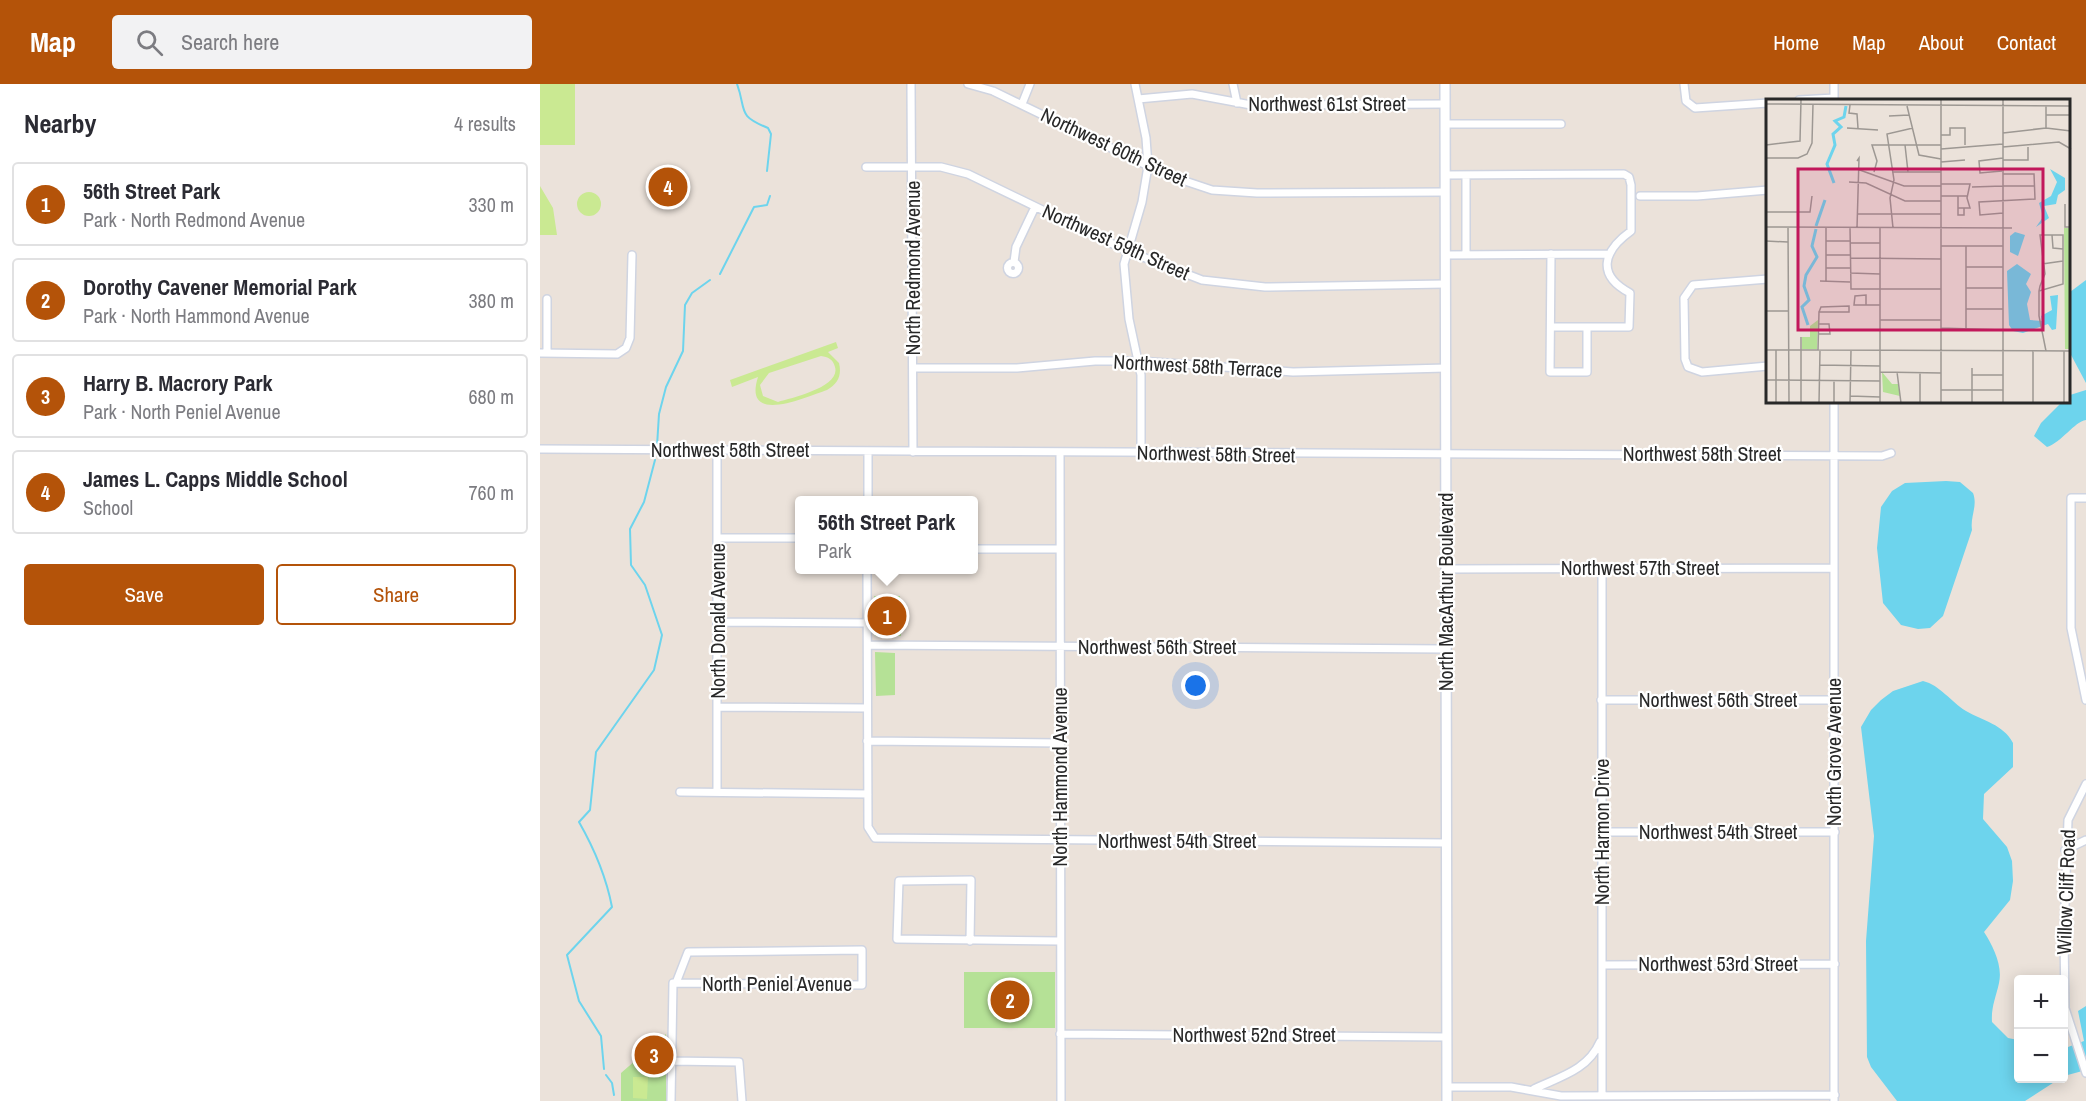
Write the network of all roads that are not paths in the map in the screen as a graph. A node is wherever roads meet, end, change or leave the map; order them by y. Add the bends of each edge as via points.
1 (911, 84) edge
2 (968, 84) edge
3 (1030, 84) edge
4 (1135, 84) edge
5 (1233, 84) edge
6 (1445, 84) edge
7 (1684, 84) edge
8 (1834, 84) edge
9 (1138, 99) junction
10 (1834, 99) edge
11 (1237, 103) junction
12 (1766, 103) edge
13 (1022, 104) junction
14 (1445, 104) junction
15 (1445, 124) junction
16 (1561, 124) dead end
17 (866, 166) dead end
18 (912, 166) junction
19 (1148, 166) junction
20 (1445, 175) junction
21 (1466, 175) junction
22 (1766, 190) edge
23 (1445, 192) junction
24 (1640, 196) dead end
25 (1035, 207) junction
26 (1125, 250) junction
27 (1551, 254) junction
28 (1609, 254) junction
29 (632, 255) dead end
30 (1445, 255) junction
31 (1466, 255) junction
32 (1014, 262) dead end
33 (1766, 279) edge
34 (1445, 284) junction
35 (547, 298) dead end
36 (1551, 327) junction
37 (1587, 327) junction
38 (543, 354) edge
39 (1139, 360) junction
40 (1766, 366) edge
41 (914, 368) junction
42 (1446, 368) junction
43 (1834, 404) edge
44 (540, 449) edge
45 (717, 450) junction
46 (868, 451) junction
47 (913, 452) junction
48 (1060, 453) junction
49 (1141, 453) junction
50 (1891, 453) dead end
51 (1834, 454) junction
52 (1445, 455) junction
53 (868, 496) edge
54 (2086, 498) edge
55 (718, 538) junction
56 (795, 538) edge
57 (978, 549) edge
58 (1060, 549) junction
59 (1602, 568) junction
60 (1834, 568) junction
61 (1446, 569) junction
62 (867, 574) edge
63 (718, 622) junction
64 (868, 623) junction
65 (868, 645) junction
66 (1060, 646) junction
67 (1446, 649) junction
68 (2084, 682) edge
69 (1601, 700) junction
70 (1834, 700) junction
71 (2086, 700) edge
72 (718, 707) junction
73 (867, 708) junction
74 (867, 741) junction
75 (1060, 743) junction
76 (2086, 784) edge
77 (680, 792) dead end
78 (717, 792) junction
79 (868, 794) junction
80 (1602, 832) junction
81 (1834, 832) junction
82 (2086, 840) edge
83 (1060, 841) junction
84 (1447, 843) junction
85 (2066, 850) junction
86 (970, 941) junction
87 (1060, 941) junction
88 (1835, 964) junction
89 (1602, 965) junction
90 (676, 983) junction
91 (1060, 1034) junction
92 (1447, 1037) junction
93 (1602, 1037) junction
94 (671, 1061) junction
95 (2086, 1073) edge
96 (1447, 1087) junction
97 (1534, 1089) junction
98 (1602, 1096) junction
99 (1835, 1098) edge
100 (671, 1101) edge
101 (742, 1101) edge
102 (1061, 1101) edge
103 (1447, 1101) edge

1 - 18 street, North Redmond Avenue
2 - 13 street, Northwest 60th Street
3 - 13 street
4 - 9 street
5 - 11 street
6 - 14 main road, North MacArthur Boulevard
7 - 12 street via 1686,101 1695,108
8 - 10 street
9 - 11 street, Northwest 61st Street via 1192,94
9 - 19 street
11 - 14 street, Northwest 61st Street
13 - 19 street, Northwest 60th Street
14 - 15 main road, North MacArthur Boulevard
15 - 16 street
15 - 20 main road, North MacArthur Boulevard
17 - 18 street, Northwest 59th Street
18 - 25 street, Northwest 59th Street via 941,167 968,174
18 - 41 street, North Redmond Avenue
19 - 23 street, Northwest 60th Street via 1191,184 1235,192
19 - 26 street via 1142,202
20 - 21 street
20 - 23 main road, North MacArthur Boulevard
21 - 28 street via 1624,174 1631,185 1631,231
21 - 31 street
22 - 24 street
23 - 30 main road, North MacArthur Boulevard
25 - 26 street, Northwest 59th Street
25 - 32 street via 1016,247
26 - 34 street, Northwest 59th Street via 1192,277 1244,286
26 - 39 street via 1126,300
27 - 28 street
27 - 31 street
27 - 36 street
28 - 37 street via 1610,277 1630,293 1629,327
29 - 38 street via 630,338 626,348 617,354
30 - 31 street
30 - 34 main road, North MacArthur Boulevard
33 - 40 street via 1694,285 1684,298 1685,364 1691,369 1707,372
34 - 42 main road, North MacArthur Boulevard
35 - 38 street
36 - 37 street
36 - 37 street via 1550,372 1587,372
39 - 41 street, Northwest 58th Terrace via 1017,368
39 - 42 street, Northwest 58th Terrace via 1293,372
39 - 49 street
41 - 47 street, North Redmond Avenue
42 - 52 main road, North MacArthur Boulevard
43 - 51 street, North Grove Avenue
44 - 45 street, Northwest 58th Street
45 - 46 street, Northwest 58th Street
45 - 55 street, North Donald Avenue
46 - 47 street, Northwest 58th Street
46 - 53 street
47 - 48 street, Northwest 58th Street
48 - 49 street, Northwest 58th Street
48 - 58 street, North Hammond Avenue
49 - 52 street, Northwest 58th Street
50 - 51 street, Northwest 58th Street
51 - 52 street, Northwest 58th Street
51 - 60 street, North Grove Avenue
52 - 61 main road, North MacArthur Boulevard
54 - 68 street via 2071,498 2071,628
55 - 56 street
55 - 63 street, North Donald Avenue
57 - 58 street
58 - 66 street, North Hammond Avenue
59 - 60 street, Northwest 57th Street
59 - 61 street, Northwest 57th Street
59 - 69 street, North Harmon Drive
60 - 70 street, North Grove Avenue
61 - 67 main road, North MacArthur Boulevard
62 - 64 street
63 - 64 street
63 - 72 street, North Donald Avenue
64 - 65 street
65 - 66 street, Northwest 56th Street
65 - 73 street
66 - 67 street, Northwest 56th Street
66 - 75 street, North Hammond Avenue
67 - 84 main road, North MacArthur Boulevard
68 - 71 street
69 - 70 street, Northwest 56th Street
69 - 80 street, North Harmon Drive
70 - 81 street, North Grove Avenue
72 - 73 street
72 - 78 street, North Donald Avenue
73 - 74 street
74 - 75 street
74 - 79 street
75 - 83 street, North Hammond Avenue
76 - 85 street, Willow Cliff Road via 2068,820
77 - 78 street
78 - 79 street
79 - 83 street, Northwest 54th Street via 868,827 871,835 880,839
80 - 81 street, Northwest 54th Street
80 - 89 street, North Harmon Drive
81 - 88 street, North Grove Avenue
82 - 85 street
83 - 84 street, Northwest 54th Street
83 - 87 street, North Hammond Avenue
84 - 92 main road, North MacArthur Boulevard
85 - 95 street, Willow Cliff Road via 2065,1008
86 - 86 street via 971,880 899,881 897,939
86 - 87 street
87 - 91 street, North Hammond Avenue
88 - 89 street, Northwest 53rd Street
88 - 99 street, North Grove Avenue
89 - 93 street, North Harmon Drive
90 - 90 street, North Peniel Avenue via 862,985 862,950 688,952
90 - 94 street, North Peniel Avenue
91 - 92 street, Northwest 52nd Street
91 - 102 street, North Hammond Avenue
92 - 96 main road, North MacArthur Boulevard
93 - 97 street via 1596,1051 1581,1067
93 - 98 street, North Harmon Drive
94 - 100 street, North Peniel Avenue
94 - 101 street via 739,1062
96 - 97 street
96 - 103 main road, North MacArthur Boulevard
97 - 98 street via 1561,1096
98 - 99 street

